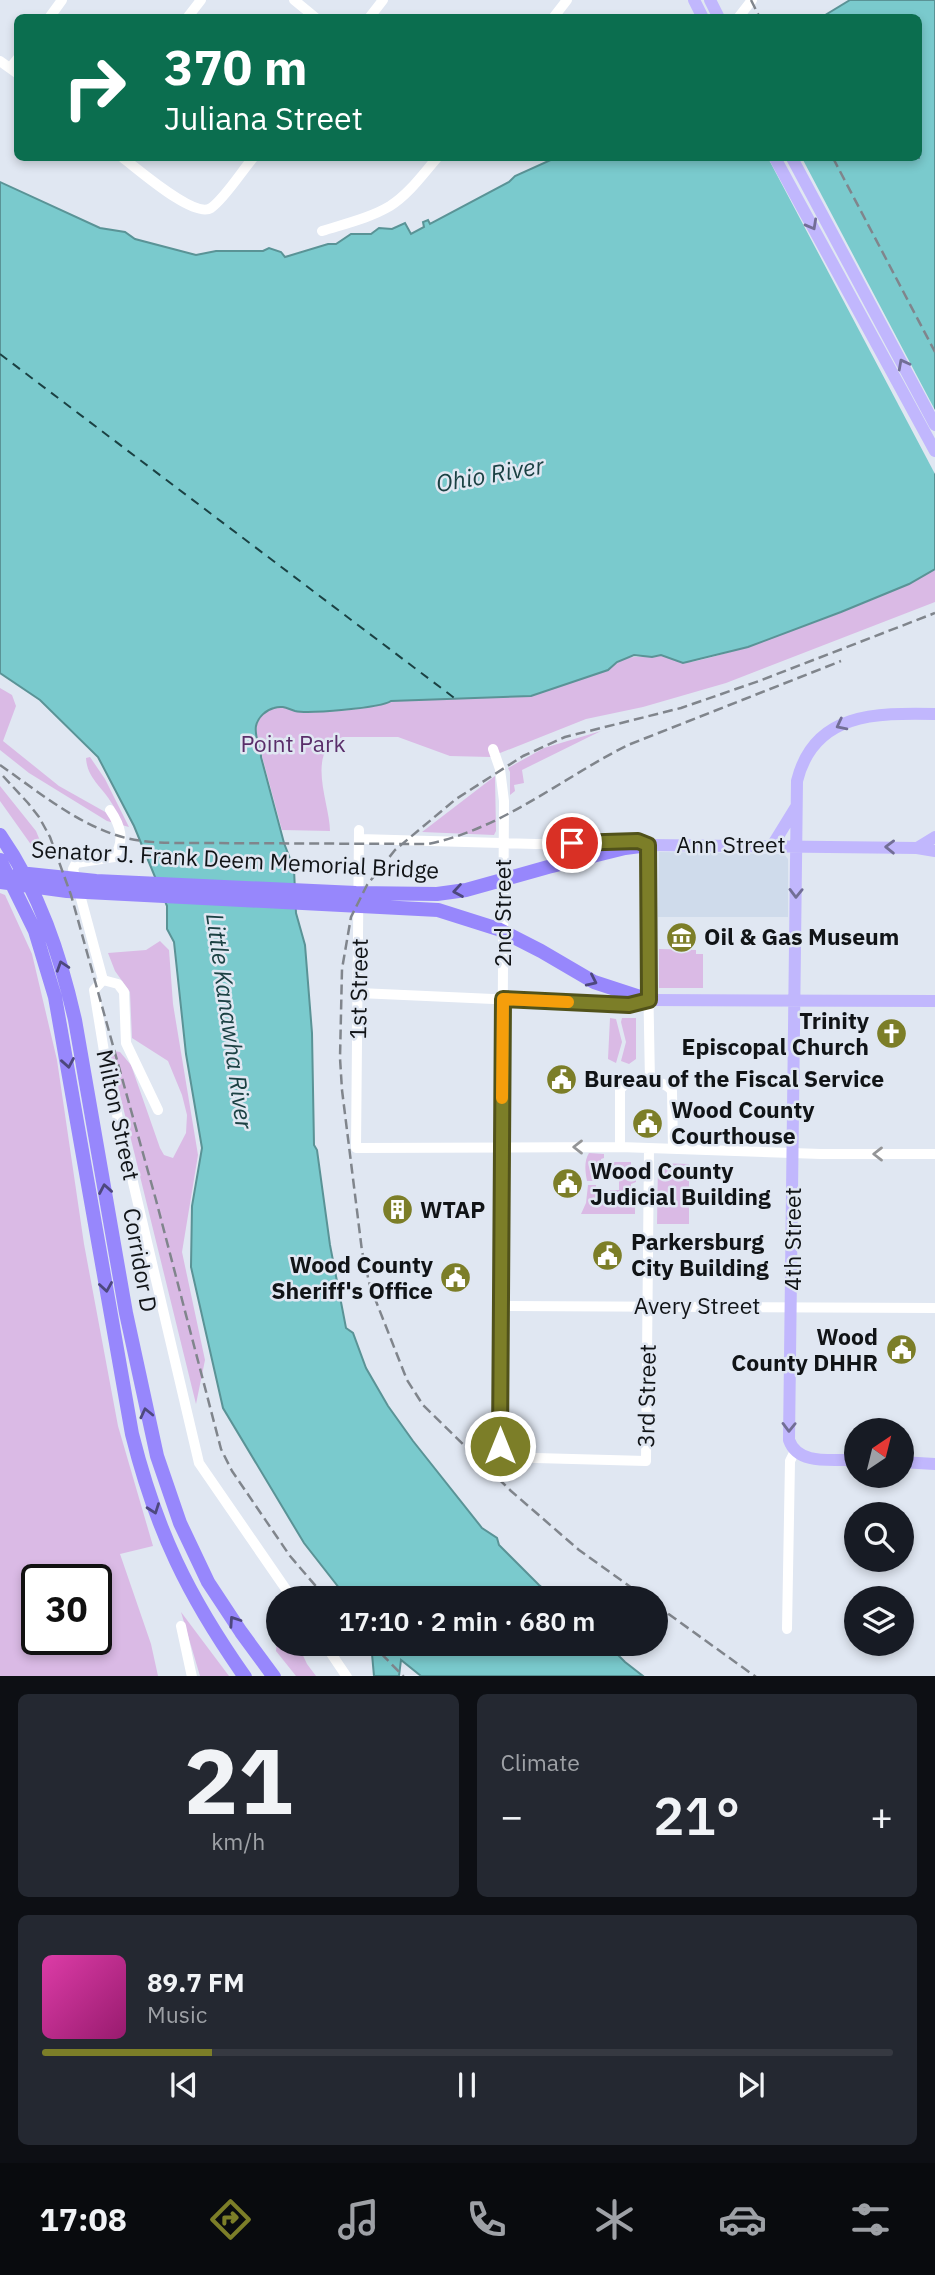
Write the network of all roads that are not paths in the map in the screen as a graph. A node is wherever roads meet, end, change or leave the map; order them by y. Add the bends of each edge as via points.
1 (201, 0) edge
2 (294, 0) edge
3 (383, 0) edge
4 (567, 0) edge
5 (752, 0) edge
6 (190, 14) edge
7 (311, 14) edge
8 (372, 14) edge
9 (556, 14) edge
10 (741, 14) edge
11 (0, 61) edge
12 (14, 71) edge
13 (127, 161) edge
14 (246, 161) edge
15 (434, 161) edge
16 (777, 161) edge
17 (794, 161) edge
18 (322, 231) dead end
19 (935, 425) edge
20 (935, 451) edge
21 (935, 714) edge
22 (493, 749) dead end
23 (797, 805) junction
24 (110, 810) dead end
25 (359, 834) joint
26 (0, 835) edge
27 (935, 837) edge
28 (504, 843) junction
29 (648, 845) junction
30 (797, 845) junction
31 (772, 846) junction
32 (917, 848) junction
33 (935, 853) edge
34 (0, 860) edge
35 (0, 869) edge
36 (0, 881) edge
37 (103, 980) junction
38 (359, 993) junction
39 (503, 999) junction
40 (649, 1000) junction
41 (935, 1001) edge
42 (795, 1002) junction
43 (650, 1082) junction
44 (158, 1110) dead end
45 (502, 1147) junction
46 (620, 1147) junction
47 (649, 1148) junction
48 (673, 1149) junction
49 (794, 1152) junction
50 (935, 1154) edge
51 (501, 1306) junction
52 (648, 1306) junction
53 (792, 1307) junction
54 (935, 1308) edge
55 (795, 1451) junction
56 (631, 1460) joint
57 (844, 1460) edge
58 (914, 1463) edge
59 (935, 1464) edge
60 (284, 1586) edge
61 (181, 1626) dead end
62 (787, 1629) dead end
63 (333, 1656) edge
64 (192, 1676) edge
65 (244, 1676) edge
66 (274, 1676) edge
67 (347, 1676) edge

1 - 6 street
2 - 7 street
3 - 8 street
4 - 9 street
5 - 10 street
11 - 12 street
13 - 14 street via 188,206 204,210
15 - 18 street via 392,205
16 -> 20 main road
19 -> 17 main road
21 -> 23 main road, 4th Street via 869,716 833,729 817,741 803,762
22 - 28 street, 2nd Street via 504,801
23 - 30 main road, 4th Street
23 - 31 main road
24 - 37 street, Milton Street via 121,832 114,858 76,863 73,869
25 - 28 street, Ann Street
25 - 38 street, 1st Street
66 -> 26 highway, Corridor D via 208,1582 161,1469 145,1411 65,976 37,898
27 - 32 main road
28 - 29 street, Ann Street via 638,841
28 - 39 street, 2nd Street
29 - 31 main road, Ann Street
29 -> 35 highway, Senator J. Frank Deem Memorial Bridge via 466,890 416,895 96,881
29 - 40 street
30 - 31 main road, Ann Street
32 -> 30 main road, Ann Street
30 -> 42 main road, 4th Street
32 - 33 main road, Ann Street
34 -> 65 highway, Corridor D via 35,932 55,997 132,1434 147,1491 190,1592
36 -> 40 highway, Senator J. Frank Deem Memorial Bridge via 67,891 438,910 498,929 594,982
37 - 44 street via 118,984 124,992 126,1043
37 - 60 street, Milton Street via 94,990 108,1076 199,1463
38 - 39 street
38 - 45 street, 1st Street via 356,1148
39 - 40 street via 629,1005
39 - 45 street, 2nd Street
40 - 42 main road
40 - 43 street
41 - 42 main road
42 - 49 main road, 4th Street
43 - 46 street via 629,1081 620,1089
43 - 48 street via 668,1085 672,1091
46 -> 45 street
45 - 51 street, 2nd Street
46 - 47 street
47 - 48 street
47 - 52 street, 3rd Street
48 - 49 street
50 -> 49 street
49 - 53 main road, 4th Street
51 - 52 street, Avery Street
51 - 56 street, 2nd Street via 500,1457
52 - 53 street, Avery Street
52 - 56 street, 3rd Street via 646,1461
53 - 54 street, Avery Street
53 -> 55 main road, 4th Street via 789,1440
55 - 57 main road via 805,1458
55 - 62 street, 4th Street via 790,1461
58 - 59 main road
61 - 64 street
63 - 67 street

